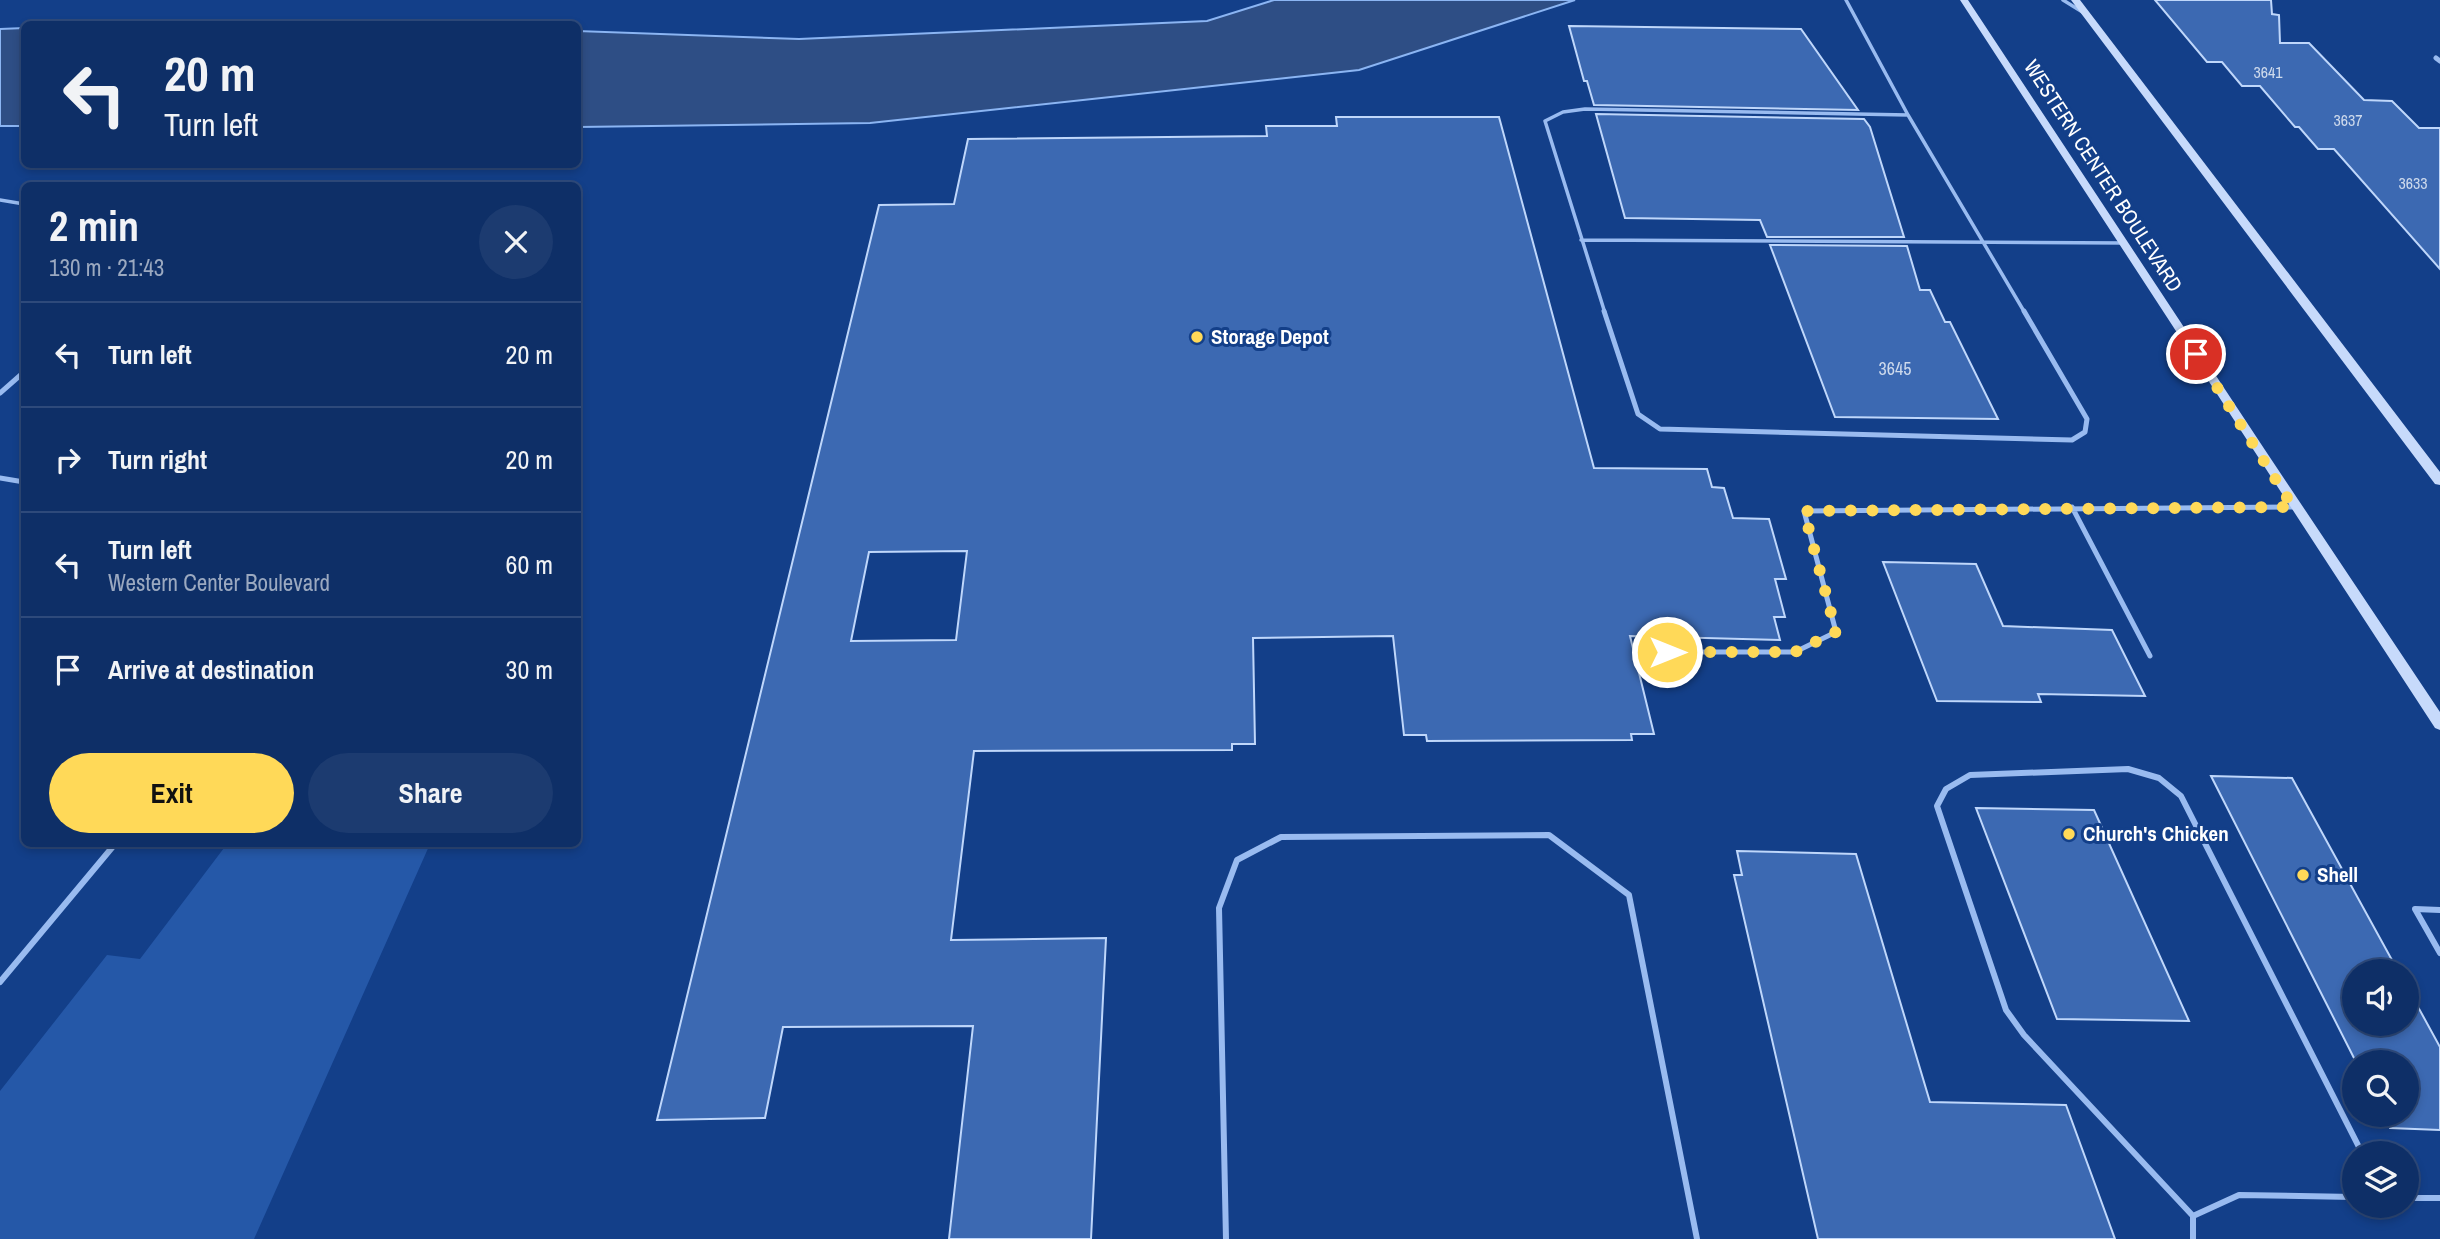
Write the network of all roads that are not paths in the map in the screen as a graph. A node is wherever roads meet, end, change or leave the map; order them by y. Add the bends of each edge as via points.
1 (1846, 0) edge
2 (1964, 0) edge
3 (2063, 0) edge
4 (2076, 0) edge
5 (2087, 15) junction
6 (1908, 115) junction
7 (0, 200) edge
8 (21, 204) edge
9 (1581, 240) junction
10 (1986, 242) junction
11 (2125, 243) junction
12 (21, 376) edge
13 (0, 393) edge
14 (0, 478) edge
15 (2440, 481) edge
16 (21, 482) edge
17 (2072, 507) junction
18 (2293, 507) junction
19 (1667, 652) dead end
20 (2150, 656) dead end
21 (2440, 724) edge
22 (112, 847) edge
23 (2440, 910) edge
24 (2440, 953) edge
25 (0, 982) edge
26 (2356, 1141) edge
27 (2342, 1197) edge
28 (2419, 1198) edge
29 (2440, 1198) edge
30 (2193, 1216) junction
31 (1226, 1239) edge
32 (1697, 1239) edge
33 (2193, 1239) edge

1 - 6 lane
2 - 11 main road, WESTERN CENTER BOULEVARD
3 - 5 lane
4 - 5 main road
5 - 15 main road
6 - 9 lane via 1563,112 1545,121
6 - 10 lane
7 - 8 lane
9 - 10 lane
9 - 10 lane via 1639,414 1660,429 2072,440 2085,432 2087,419
10 - 11 lane
11 - 18 main road, WESTERN CENTER BOULEVARD
12 - 13 lane
14 - 16 lane
17 - 18 lane
17 - 19 lane via 1804,511 1836,632 1795,652
17 - 20 lane
18 - 21 main road, WESTERN CENTER BOULEVARD
22 - 25 lane
23 - 24 lane via 2415,909
26 - 30 lane via 2181,796 2159,778 2128,769 1970,775 1946,789 1937,806 2006,1010
27 - 30 lane via 2239,1195
28 - 29 lane
30 - 33 lane
31 - 32 lane via 1219,908 1237,860 1281,837 1549,835 1629,895

